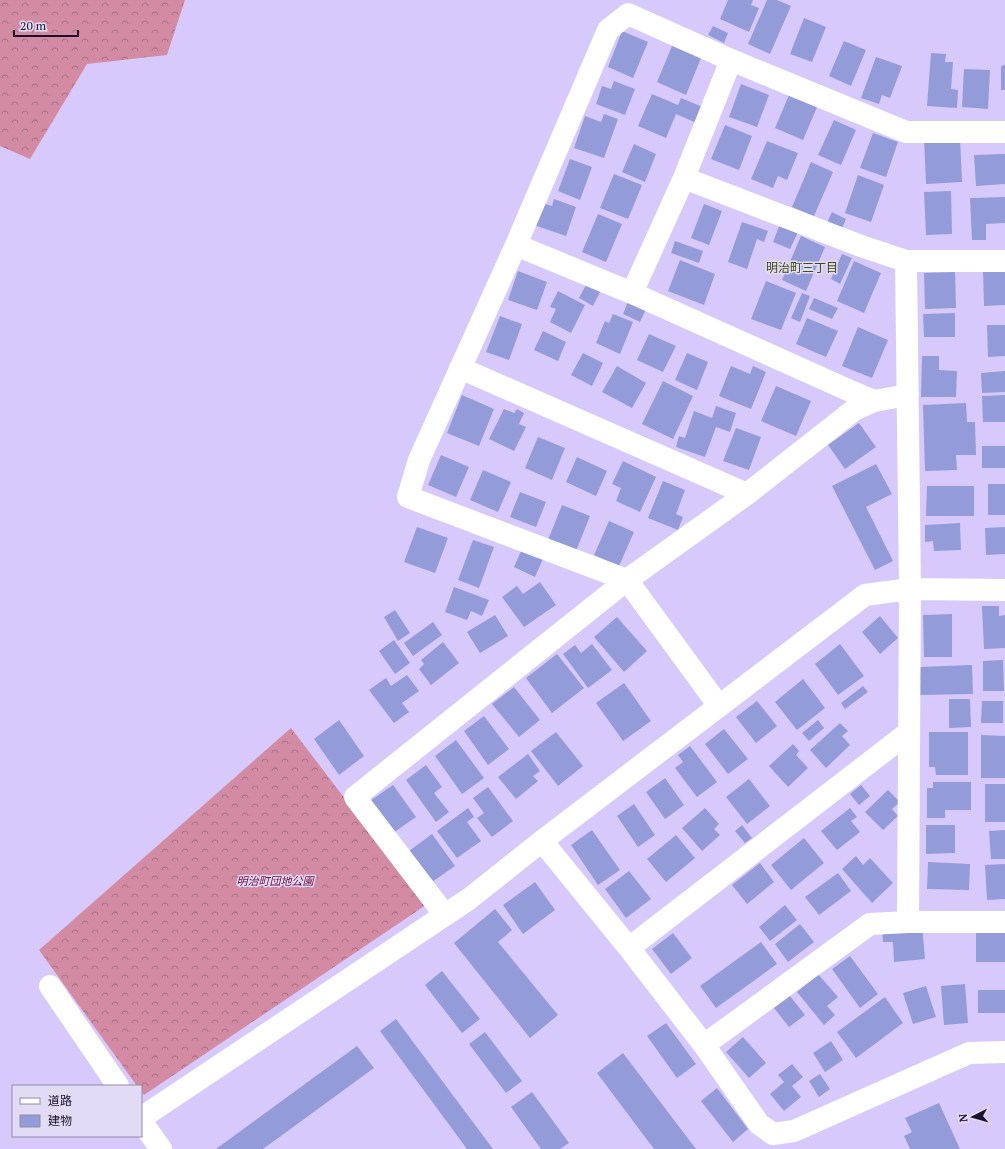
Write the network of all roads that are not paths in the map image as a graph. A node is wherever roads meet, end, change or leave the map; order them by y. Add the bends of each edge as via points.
1 (731, 60) junction
2 (1005, 132) edge
3 (684, 178) junction
4 (516, 245) junction
5 (906, 261) junction
6 (1005, 261) edge
7 (632, 293) junction
8 (460, 368) junction
9 (908, 395) junction
10 (874, 401) junction
11 (747, 494) junction
12 (627, 580) junction
13 (910, 589) junction
14 (1005, 590) edge
15 (719, 706) junction
16 (909, 732) junction
17 (542, 841) junction
18 (445, 915) junction
19 (908, 922) junction
20 (1005, 922) edge
21 (629, 948) junction
22 (50, 986) dead end
23 (704, 1045) junction
24 (1005, 1052) edge
25 (117, 1085) edge
26 (142, 1117) edge
27 (142, 1122) edge
28 (161, 1149) edge

1 - 2 street via 906,132
1 - 3 street
1 - 4 street via 628,14 608,30
3 - 5 street
3 - 7 street
4 - 7 street
4 - 8 street
5 - 6 street
5 - 9 street
7 - 10 street
8 - 11 street
8 - 12 street via 419,460 408,497
9 - 10 street
9 - 13 street
10 - 11 street via 854,410
11 - 12 street
12 - 15 street
12 - 18 street via 355,796
13 - 14 street
13 - 15 street via 865,595
13 - 16 street
15 - 17 street
16 - 19 street
16 - 21 street
17 - 18 street
17 - 21 street
18 - 26 street
19 - 20 street
19 - 23 street via 870,924
21 - 23 street
22 - 25 street
23 - 24 street via 759,1124 773,1134 794,1131 969,1053
27 - 28 street

